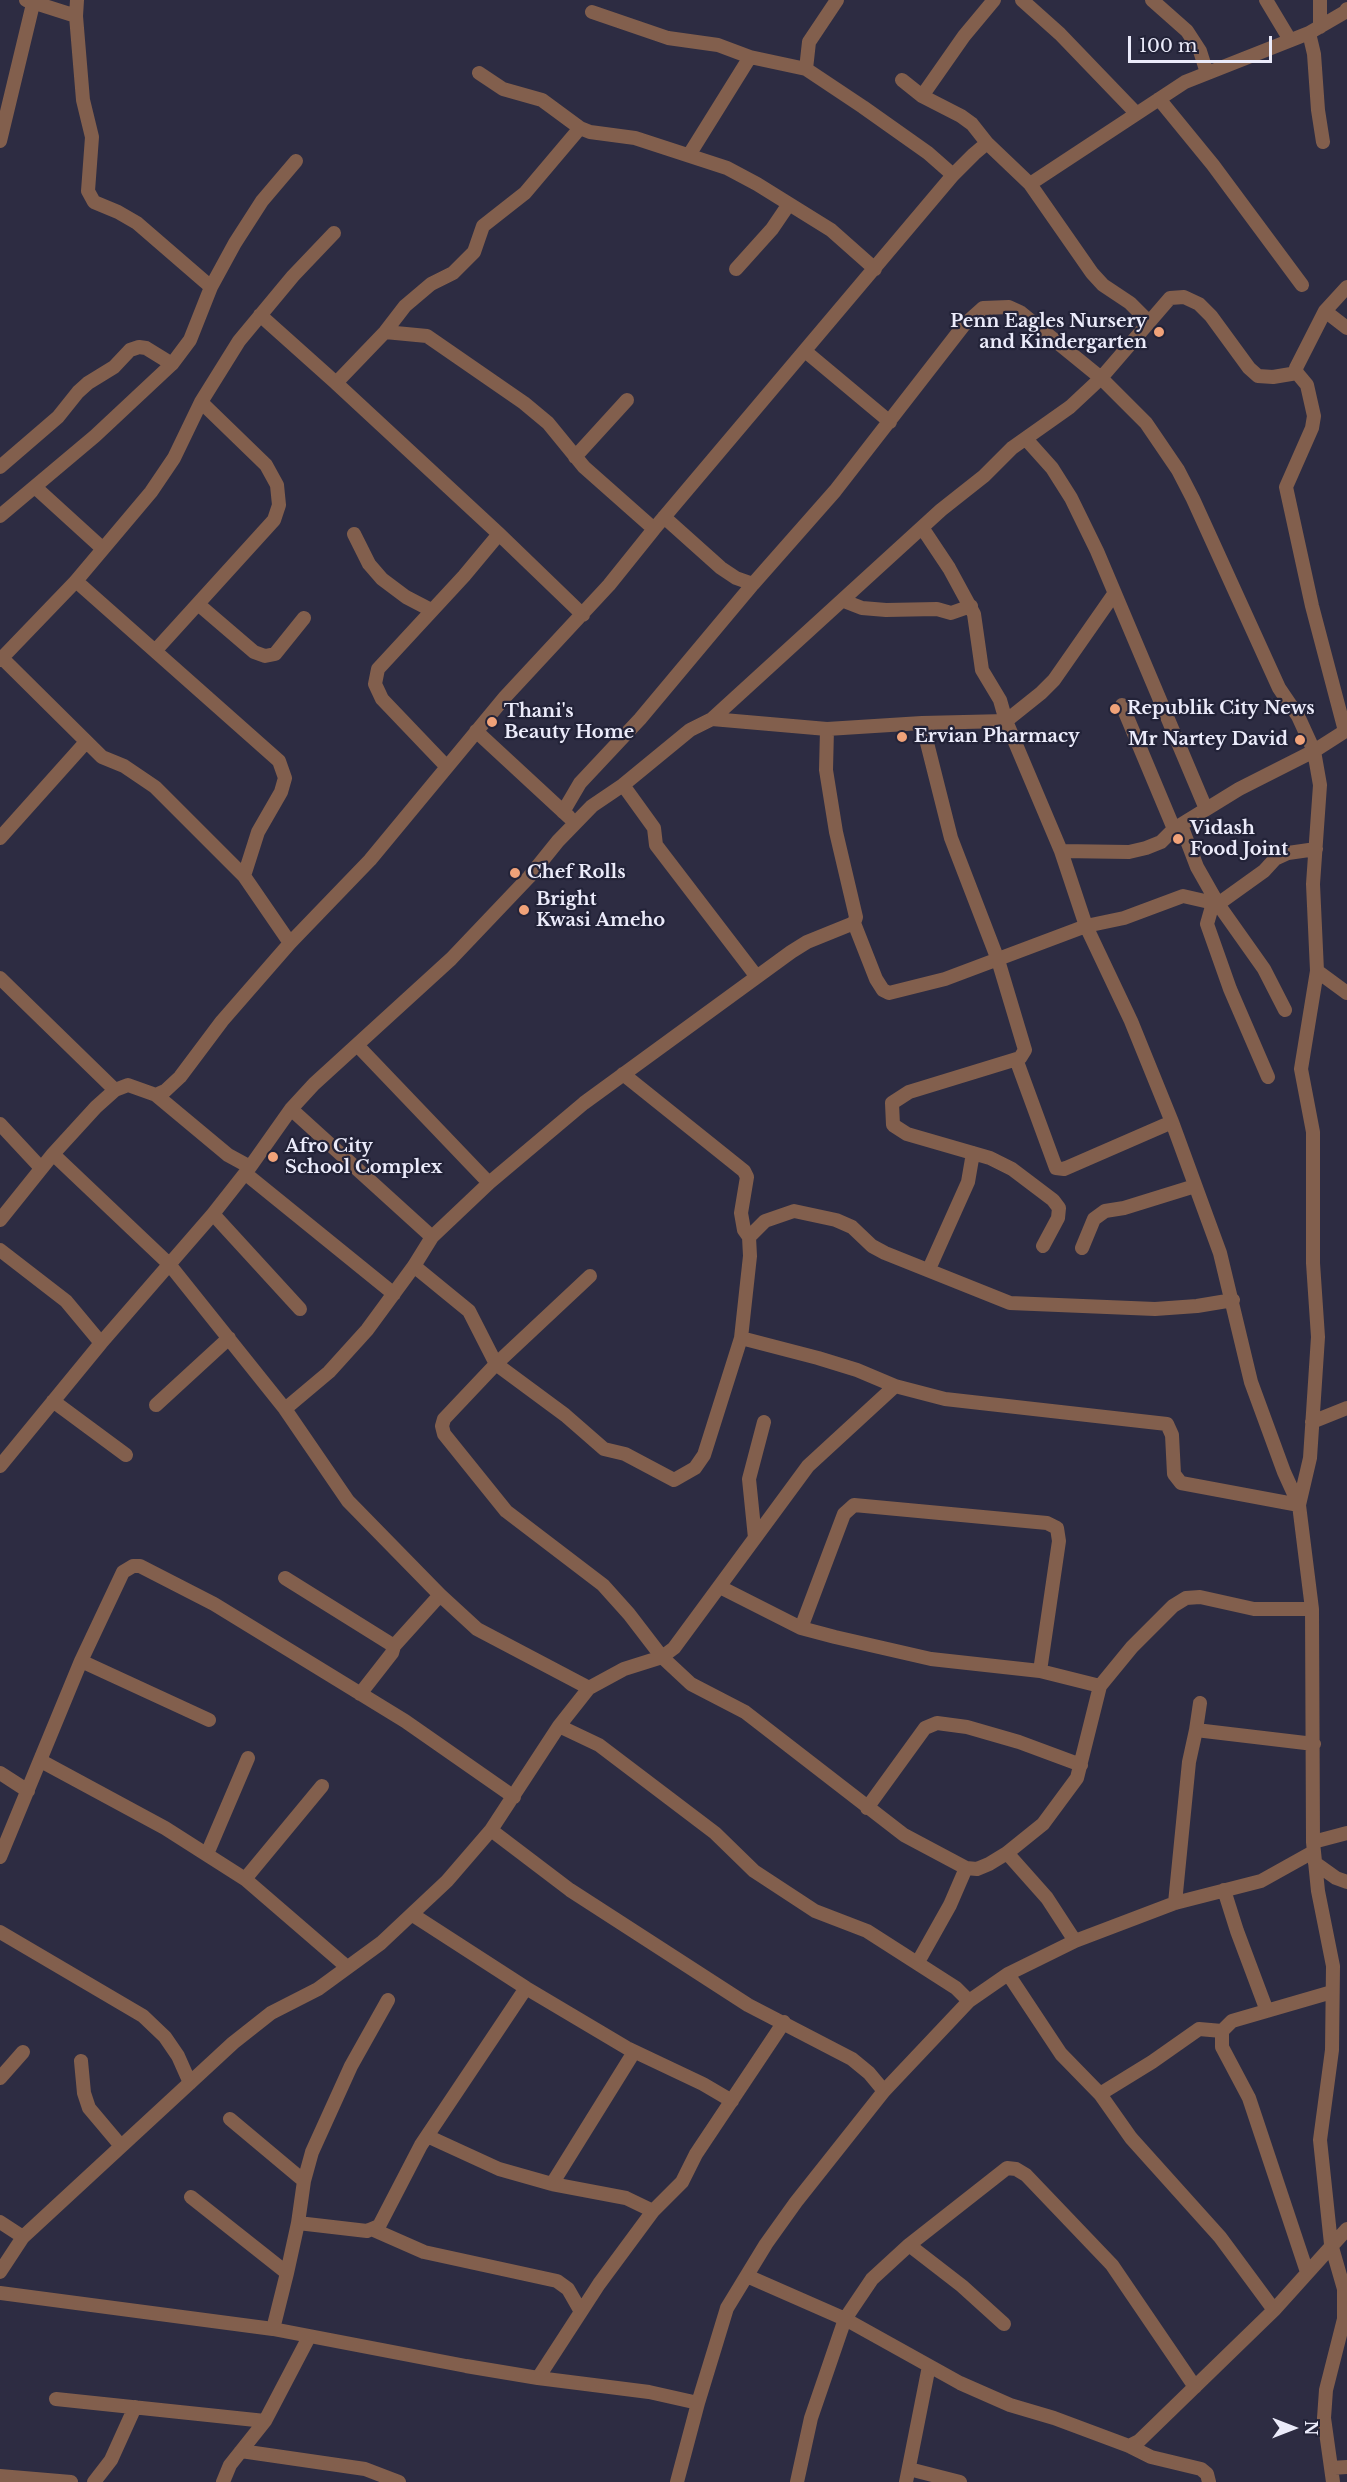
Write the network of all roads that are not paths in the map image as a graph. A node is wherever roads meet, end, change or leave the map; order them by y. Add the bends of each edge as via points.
1 (77, 0) edge
2 (837, 0) edge
3 (994, 0) edge
4 (1022, 0) edge
5 (1152, 0) edge
6 (1266, 0) edge
7 (1320, 0) edge
8 (29, 2) edge
9 (1346, 11) edge
10 (592, 12) dead end
11 (75, 16) junction
12 (1314, 30) junction
13 (1290, 40) junction
14 (750, 57) junction
15 (806, 69) junction
16 (479, 73) dead end
17 (1207, 73) junction
18 (902, 80) dead end
19 (922, 96) junction
20 (1159, 99) junction
21 (1136, 113) junction
22 (580, 128) junction
23 (0, 141) edge
24 (1323, 142) dead end
25 (987, 143) junction
26 (689, 155) junction
27 (296, 162) dead end
28 (953, 176) junction
29 (1030, 184) junction
30 (789, 204) junction
31 (333, 233) dead end
32 (736, 269) dead end
33 (875, 269) junction
34 (1302, 285) dead end
35 (211, 287) junction
36 (1347, 287) edge
37 (1325, 311) junction
38 (260, 315) junction
39 (1148, 321) junction
40 (1347, 328) edge
41 (385, 332) junction
42 (805, 351) junction
43 (155, 355) junction
44 (172, 364) junction
45 (1297, 373) junction
46 (1101, 378) junction
47 (158, 379) junction
48 (336, 383) junction
49 (627, 400) dead end
50 (201, 402) junction
51 (890, 422) junction
52 (1026, 439) junction
53 (575, 457) junction
54 (0, 467) edge
55 (35, 486) junction
56 (0, 516) edge
57 (664, 517) junction
58 (654, 529) junction
59 (923, 529) junction
60 (354, 534) dead end
61 (500, 534) junction
62 (102, 548) junction
63 (76, 581) junction
64 (753, 584) junction
65 (1114, 594) junction
66 (844, 601) junction
67 (198, 604) junction
68 (971, 606) junction
69 (431, 610) junction
70 (583, 615) junction
71 (304, 618) dead end
72 (155, 651) junction
73 (1, 659) edge
74 (1122, 705) dead end
75 (712, 720) junction
76 (1006, 721) junction
77 (922, 723) junction
78 (826, 729) junction
79 (476, 730) junction
80 (1346, 730) edge
81 (86, 742) junction
82 (1314, 751) junction
83 (446, 766) junction
84 (623, 785) junction
85 (1206, 809) junction
86 (563, 812) junction
87 (575, 823) junction
88 (1178, 827) junction
89 (0, 838) edge
90 (1316, 849) junction
91 (1060, 851) junction
92 (244, 876) junction
93 (1218, 904) junction
94 (854, 923) junction
95 (1086, 926) junction
96 (290, 943) junction
97 (998, 960) junction
98 (1317, 971) junction
99 (757, 977) junction
100 (0, 978) edge
101 (1347, 993) edge
102 (1285, 1010) dead end
103 (357, 1045) junction
104 (1016, 1059) junction
105 (623, 1074) junction
106 (1268, 1077) dead end
107 (116, 1090) junction
108 (156, 1095) junction
109 (291, 1109) junction
110 (1172, 1122) junction
111 (1, 1128) edge
112 (973, 1153) junction
113 (53, 1154) junction
114 (41, 1168) junction
115 (248, 1171) junction
116 (489, 1184) junction
117 (1196, 1186) junction
118 (213, 1214) junction
119 (0, 1220) edge
120 (432, 1237) junction
121 (749, 1237) junction
122 (1043, 1246) dead end
123 (1082, 1248) dead end
124 (0, 1250) edge
125 (169, 1264) junction
126 (414, 1266) junction
127 (929, 1269) junction
128 (590, 1276) dead end
129 (394, 1294) junction
130 (1233, 1300) junction
131 (300, 1310) dead end
132 (229, 1338) junction
133 (741, 1338) junction
134 (101, 1343) junction
135 (496, 1364) junction
136 (895, 1386) junction
137 (53, 1401) junction
138 (156, 1405) dead end
139 (1347, 1408) edge
140 (285, 1409) junction
141 (764, 1422) dead end
142 (1312, 1422) junction
143 (126, 1455) dead end
144 (0, 1467) edge
145 (1299, 1505) junction
146 (755, 1538) junction
147 (285, 1578) dead end
148 (720, 1587) junction
149 (440, 1595) junction
150 (1312, 1609) junction
151 (801, 1628) junction
152 (394, 1646) junction
153 (662, 1657) junction
154 (81, 1661) junction
155 (1040, 1671) junction
156 (1100, 1686) junction
157 (589, 1688) junction
158 (360, 1694) junction
159 (1200, 1702) dead end
160 (209, 1720) dead end
161 (559, 1726) junction
162 (1196, 1730) junction
163 (1314, 1744) junction
164 (248, 1758) dead end
165 (41, 1761) junction
166 (1081, 1765) junction
167 (0, 1773) edge
168 (322, 1785) dead end
169 (28, 1791) junction
170 (514, 1797) junction
171 (867, 1808) junction
172 (491, 1830) junction
173 (1347, 1833) edge
174 (1314, 1852) junction
175 (1007, 1853) junction
176 (207, 1854) junction
177 (0, 1857) edge
178 (966, 1868) junction
179 (245, 1879) junction
180 (1347, 1882) edge
181 (1224, 1890) junction
182 (1175, 1903) junction
183 (413, 1915) junction
184 (0, 1932) edge
185 (1075, 1941) junction
186 (918, 1962) junction
187 (347, 1967) junction
188 (1008, 1974) junction
189 (525, 1988) junction
190 (1332, 1992) junction
191 (388, 2000) dead end
192 (969, 2001) junction
193 (1347, 2001) edge
194 (1332, 2008) junction
195 (1267, 2011) junction
196 (783, 2022) junction
197 (1222, 2031) junction
198 (23, 2052) dead end
199 (634, 2052) junction
200 (81, 2061) dead end
201 (0, 2078) edge
202 (190, 2083) junction
203 (884, 2091) junction
204 (1100, 2094) junction
205 (732, 2101) junction
206 (230, 2119) dead end
207 (427, 2136) junction
208 (121, 2146) junction
209 (304, 2181) junction
210 (552, 2184) junction
211 (191, 2196) dead end
212 (653, 2211) junction
213 (0, 2222) edge
214 (298, 2223) junction
215 (1347, 2229) edge
216 (374, 2230) junction
217 (23, 2237) junction
218 (1331, 2244) junction
219 (909, 2245) junction
220 (0, 2272) edge
221 (1307, 2272) junction
222 (287, 2273) junction
223 (747, 2276) junction
224 (1346, 2290) edge
225 (0, 2293) edge
226 (580, 2310) junction
227 (1274, 2310) junction
228 (845, 2319) junction
229 (1004, 2324) dead end
230 (273, 2329) junction
231 (309, 2337) junction
232 (929, 2366) junction
233 (538, 2378) junction
234 (1195, 2387) junction
235 (56, 2399) dead end
236 (698, 2403) junction
237 (135, 2407) junction
238 (265, 2421) junction
239 (1129, 2446) junction
240 (241, 2451) junction
241 (1347, 2467) edge
242 (1332, 2475) edge
243 (0, 2476) edge
244 (907, 2476) edge
245 (71, 2482) edge
246 (94, 2482) edge
247 (223, 2482) edge
248 (399, 2482) edge
249 (677, 2482) edge
250 (797, 2482) edge
251 (960, 2482) edge
252 (1209, 2482) edge

1 - 11 street
2 - 15 street via 809,42
3 - 19 street
4 - 21 street
5 - 17 street via 1187,31 1200,51
6 - 13 street
7 - 12 street
8 - 11 street
8 - 23 street
9 - 12 street
10 - 14 street via 668,38 718,45
11 - 35 street via 92,137 88,191 94,202 137,223
12 - 13 street
12 - 24 street
13 - 17 street
14 - 15 street
14 - 26 street
15 - 28 street via 928,153
16 - 22 street via 503,89 542,100
17 - 20 street
18 - 19 street
19 - 25 street via 961,116
20 - 21 street
20 - 34 street
21 - 29 street
22 - 26 street via 635,138
22 - 41 street via 525,193 483,226 474,252 453,273 430,284 405,306
25 - 28 street
25 - 29 street
26 - 30 street via 727,168
27 - 35 street via 262,201
28 - 33 street
29 - 39 street via 1092,273
30 - 32 street
30 - 33 street via 831,230
31 - 38 street
33 - 42 street
35 - 44 street via 190,340
36 - 37 street
37 - 40 street
37 - 45 street
38 - 48 street
38 - 50 street
39 - 45 street via 1170,298 1184,297 1211,316 1258,376
39 - 46 street
41 - 48 street
41 - 53 street via 427,336 435,341 524,403 554,429
42 - 51 street
42 - 57 street
43 - 44 street
43 - 47 street
43 - 54 street via 146,348 130,350 114,367 78,392 58,417
44 - 47 street
45 - 80 street via 1307,385 1314,416 1286,487
46 - 51 street via 1020,312 1009,307 983,308 964,325
46 - 52 street
46 - 82 street via 1146,423 1178,470 1279,688 1298,716
47 - 55 street
48 - 61 street
49 - 53 street
50 - 62 street via 174,458 151,492
50 - 67 street via 266,465 277,485 279,505 274,520
51 - 64 street
52 - 59 street
52 - 65 street via 1052,468 1071,498
53 - 58 street
55 - 56 street
55 - 62 street
57 - 58 street
57 - 64 street via 721,568
58 - 70 street
59 - 66 street
59 - 68 street
60 - 69 street via 369,564 382,579
61 - 69 street
61 - 70 street
62 - 63 street
63 - 72 street
63 - 73 street
64 - 86 street via 580,783
65 - 76 street via 1054,680
65 - 85 street
66 - 68 street via 862,608 937,609 951,613
66 - 75 street
67 - 71 street via 254,652 265,656 275,654
67 - 72 street
68 - 76 street via 982,670 995,690
69 - 83 street via 378,669 375,684 382,699
70 - 79 street
72 - 92 street via 279,761 285,778 281,792 258,832
73 - 81 street
74 - 88 street
75 - 78 street
75 - 84 street via 690,730
76 - 77 street
76 - 91 street
77 - 78 street
77 - 97 street via 951,838
78 - 94 street via 826,770 856,917
79 - 83 street
79 - 86 street
80 - 82 street
81 - 89 street
81 - 92 street via 102,758 124,766 155,787
82 - 85 street
82 - 90 street via 1320,785
83 - 96 street via 370,860
84 - 87 street
84 - 99 street via 654,828 656,844
85 - 88 street
86 - 87 street
87 - 103 street via 451,960
88 - 91 street via 1161,842 1138,850
88 - 93 street
90 - 93 street via 1275,859 1264,872
90 - 98 street via 1313,884
91 - 95 street
92 - 96 street
93 - 95 street via 1183,896 1124,918
93 - 102 street via 1264,969
93 - 106 street via 1211,910 1208,924 1211,937
94 - 97 street via 876,979 889,993
94 - 99 street via 807,942
95 - 97 street
95 - 110 street via 1131,1021
96 - 108 street via 222,1021 180,1077
97 - 104 street via 1025,1050
98 - 101 street
98 - 142 street via 1301,1069 1313,1132 1313,1263 1318,1337
99 - 105 street
100 - 107 street
103 - 109 street
103 - 116 street
104 - 110 street via 1056,1168 1064,1169
104 - 112 street via 909,1092 892,1103 894,1125 907,1134
105 - 116 street
105 - 121 street via 744,1171 747,1177 741,1213
107 - 108 street via 128,1085
107 - 113 street
108 - 115 street
109 - 115 street
109 - 120 street
110 - 117 street
111 - 114 street
112 - 122 street via 1012,1169 1053,1200 1059,1208 1058,1218
112 - 127 street via 968,1182
113 - 114 street
113 - 125 street
114 - 119 street
115 - 118 street
115 - 129 street
116 - 120 street
117 - 123 street via 1105,1211 1094,1219
117 - 130 street
118 - 125 street
118 - 131 street
120 - 126 street
121 - 127 street via 765,1221 794,1211 811,1213 852,1227 872,1246
121 - 133 street
124 - 134 street via 66,1301
125 - 132 street
125 - 134 street
126 - 129 street
126 - 135 street via 469,1311
127 - 130 street via 1010,1303 1155,1309
128 - 135 street
129 - 140 street via 328,1372
130 - 145 street via 1251,1382
132 - 138 street
132 - 140 street
133 - 135 street via 704,1455 695,1468 674,1480 625,1454 604,1449
133 - 136 street via 857,1370
134 - 137 street
135 - 153 street via 444,1419 444,1434 506,1511 603,1585
136 - 145 street via 945,1399 1167,1424 1172,1435 1174,1474 1181,1483
136 - 146 street via 808,1466
137 - 143 street
137 - 144 street
139 - 142 street
140 - 149 street via 348,1501
141 - 146 street via 749,1479
142 - 145 street via 1310,1458
145 - 150 street
146 - 148 street
147 - 152 street
148 - 151 street
148 - 153 street via 674,1648
149 - 152 street
149 - 157 street via 477,1629
150 - 156 street via 1254,1609 1200,1597 1186,1598 1132,1647
150 - 163 street
151 - 155 street via 931,1659
151 - 155 street via 844,1514 854,1505 1047,1523 1057,1528 1059,1540
152 - 158 street
153 - 157 street via 624,1669
153 - 171 street via 691,1684 745,1712
154 - 158 street via 123,1572 140,1566 214,1604
154 - 160 street
154 - 165 street
155 - 156 street
156 - 166 street
157 - 161 street
158 - 170 street
159 - 162 street
161 - 170 street
161 - 186 street via 599,1745 715,1833 754,1871 815,1911 867,1930
162 - 163 street
162 - 182 street via 1189,1762
163 - 174 street
164 - 176 street
165 - 169 street
165 - 176 street
166 - 171 street via 1019,1742 937,1723 925,1728
166 - 175 street via 1043,1824
167 - 169 street
168 - 179 street
169 - 177 street
170 - 172 street
171 - 178 street via 904,1835
172 - 183 street
172 - 196 street via 570,1890 748,2005
173 - 174 street
174 - 180 street via 1336,1878
174 - 181 street via 1261,1881
174 - 190 street via 1333,1966
175 - 178 street via 977,1869
175 - 185 street via 1047,1898
176 - 179 street
178 - 186 street
179 - 187 street
181 - 182 street
181 - 195 street
182 - 185 street
183 - 187 street
183 - 189 street
184 - 202 street via 143,2016 165,2037
185 - 188 street
186 - 192 street
187 - 202 street via 318,1989 271,2013
188 - 192 street
188 - 204 street via 1061,2054
189 - 199 street
189 - 207 street
190 - 194 street
190 - 195 street
191 - 209 street via 351,2066 312,2152
192 - 203 street
193 - 194 street
194 - 218 street via 1332,2050 1320,2140
195 - 197 street via 1232,2021
196 - 203 street via 852,2059
196 - 205 street
197 - 204 street via 1198,2029
197 - 221 street via 1222,2047 1249,2098
198 - 201 street
199 - 205 street
199 - 210 street
200 - 208 street via 89,2108
202 - 208 street
203 - 223 street via 802,2194
204 - 227 street via 1131,2138 1220,2237
205 - 212 street via 682,2182
206 - 209 street
207 - 210 street via 500,2169
207 - 216 street
208 - 217 street
209 - 214 street
210 - 212 street via 626,2198
211 - 222 street
212 - 226 street
213 - 217 street
214 - 216 street
214 - 222 street
215 - 218 street
216 - 226 street via 424,2252 557,2281 568,2289
217 - 220 street
218 - 221 street
218 - 224 street
219 - 228 street via 872,2279
219 - 229 street
219 - 234 street via 1007,2168 1016,2169 1112,2265
221 - 227 street
222 - 230 street
223 - 228 street
223 - 236 street via 727,2308
224 - 242 street via 1344,2319 1326,2390 1324,2418
225 - 230 street
226 - 233 street
227 - 234 street
228 - 232 street
228 - 250 street via 811,2418
230 - 231 street
231 - 233 street
231 - 238 street
232 - 239 street via 1010,2405
232 - 244 street
233 - 236 street via 641,2391
234 - 239 street
235 - 237 street
236 - 249 street
237 - 238 street
237 - 246 street via 111,2460
238 - 240 street
239 - 252 street via 1169,2463 1201,2469
240 - 247 street
240 - 248 street via 365,2469
241 - 242 street
243 - 245 street
244 - 251 street

